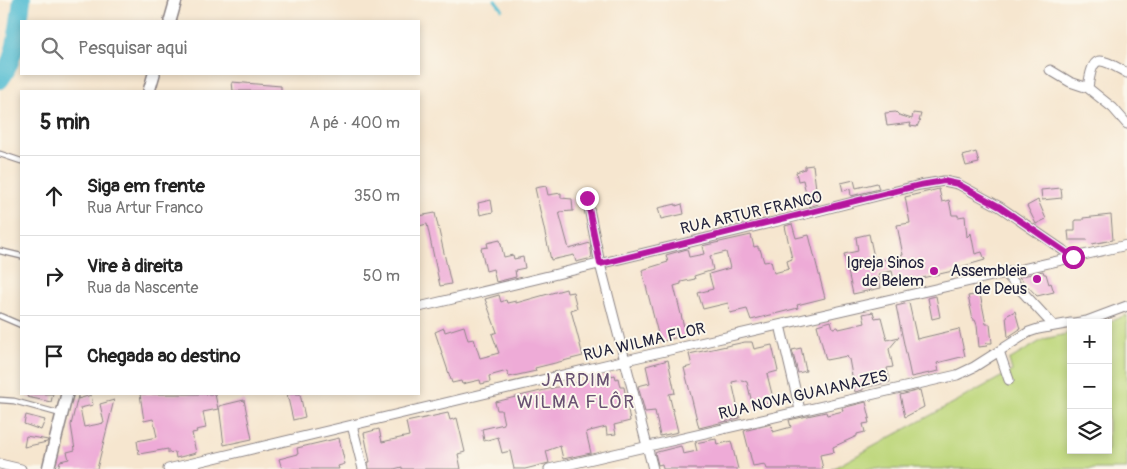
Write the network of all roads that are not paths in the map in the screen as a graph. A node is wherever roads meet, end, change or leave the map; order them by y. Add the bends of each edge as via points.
1 (176, 0) edge
2 (170, 20) edge
3 (1050, 70) dead end
4 (1127, 72) edge
5 (154, 75) edge
6 (1088, 88) junction
7 (149, 90) edge
8 (1127, 124) edge
9 (0, 154) edge
10 (20, 161) edge
11 (587, 198) dead end
12 (1127, 245) edge
13 (0, 251) edge
14 (20, 256) edge
15 (1073, 257) junction
16 (600, 264) junction
17 (1005, 273) junction
18 (1127, 306) edge
19 (420, 307) edge
20 (0, 316) edge
21 (1092, 319) edge
22 (1067, 324) edge
23 (20, 325) edge
24 (780, 325) junction
25 (1054, 326) junction
26 (999, 351) junction
27 (626, 360) junction
28 (1009, 380) dead end
29 (67, 395) edge
30 (0, 400) edge
31 (800, 410) junction
32 (62, 415) junction
33 (352, 425) junction
34 (648, 446) junction
35 (0, 464) edge
36 (21, 469) edge
37 (48, 469) edge
38 (168, 469) edge
39 (362, 469) edge
40 (549, 469) edge
41 (653, 469) edge

1 - 2 street
3 - 6 street
4 - 6 street via 1099,60
5 - 7 street
6 - 8 street
9 - 10 lane
11 - 16 street
12 - 15 street, RUA WILMA FLOR
13 - 14 lane
15 - 16 street, RUA ARTUR FRANCO via 1000,207 958,184 944,181
15 - 17 street, RUA WILMA FLOR
16 - 19 street, RUA ARTUR FRANCO
16 - 27 street
17 - 24 street, RUA WILMA FLOR
17 - 25 street
18 - 21 street, RUA NOVA GUAIANAZES
20 - 23 lane
22 - 25 street, RUA NOVA GUAIANAZES
24 - 27 street, RUA WILMA FLOR
24 - 31 street
25 - 26 street, RUA NOVA GUAIANAZES via 1029,332
26 - 28 street
26 - 31 street, RUA NOVA GUAIANAZES via 957,375
27 - 33 street, RUA WILMA FLOR
27 - 34 street
29 - 32 street
30 - 32 lane
31 - 34 street, RUA NOVA GUAIANAZES
32 - 37 street
33 - 38 street, RUA WILMA FLOR
33 - 39 street
34 - 40 street, RUA NOVA GUAIANAZES
34 - 41 street
35 - 36 street

